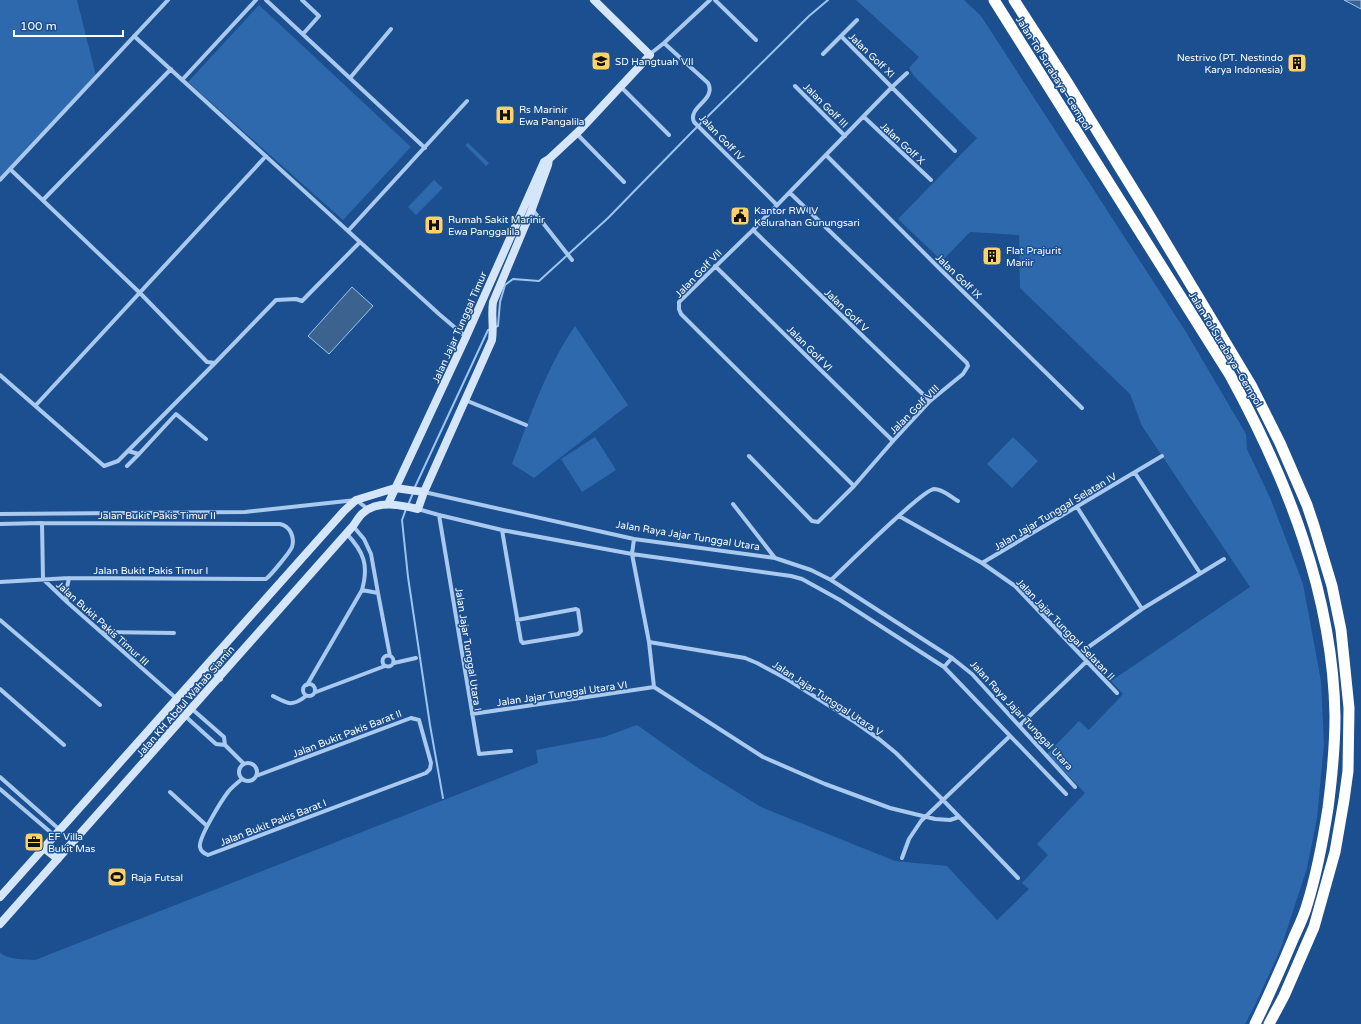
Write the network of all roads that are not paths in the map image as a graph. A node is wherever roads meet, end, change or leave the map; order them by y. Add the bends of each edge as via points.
1 (168, 0) edge
2 (256, 0) edge
3 (266, 0) edge
4 (302, 0) edge
5 (594, 0) edge
6 (710, 0) edge
7 (715, 0) edge
8 (989, 0) edge
9 (994, 0) edge
10 (1014, 0) edge
11 (1024, 0) edge
12 (857, 20) dead end
13 (391, 29) dead end
14 (303, 34) junction
15 (134, 36) junction
16 (841, 36) junction
17 (756, 40) dead end
18 (664, 43) junction
19 (650, 54) junction
20 (823, 54) dead end
21 (1037, 68) junction
22 (171, 69) junction
23 (908, 73) dead end
24 (350, 78) junction
25 (182, 80) junction
26 (1066, 82) junction
27 (620, 86) junction
28 (795, 86) dead end
29 (892, 87) junction
30 (467, 101) dead end
31 (864, 117) junction
32 (576, 133) junction
33 (670, 135) dead end
34 (845, 136) junction
35 (425, 148) junction
36 (955, 151) dead end
37 (266, 156) junction
38 (826, 156) junction
39 (549, 159) junction
40 (10, 169) junction
41 (0, 180) edge
42 (931, 180) dead end
43 (624, 182) dead end
44 (790, 192) junction
45 (43, 200) junction
46 (525, 204) junction
47 (777, 205) junction
48 (532, 209) junction
49 (753, 230) junction
50 (348, 231) junction
51 (360, 242) junction
52 (572, 260) dead end
53 (715, 266) junction
54 (140, 293) junction
55 (466, 337) junction
56 (215, 363) junction
57 (0, 375) edge
58 (465, 400) junction
59 (930, 401) junction
60 (36, 405) junction
61 (1082, 408) dead end
62 (526, 425) dead end
63 (206, 439) dead end
64 (893, 441) junction
65 (128, 451) junction
66 (139, 454) junction
67 (748, 456) dead end
68 (1162, 456) dead end
69 (127, 466) dead end
70 (1136, 473) junction
71 (854, 486) junction
72 (397, 488) junction
73 (421, 492) junction
74 (356, 500) junction
75 (958, 501) dead end
76 (390, 504) junction
77 (733, 504) dead end
78 (1077, 507) junction
79 (415, 508) junction
80 (368, 509) junction
81 (0, 514) edge
82 (439, 515) junction
83 (899, 516) junction
84 (42, 523) junction
85 (0, 524) edge
86 (353, 526) junction
87 (502, 530) junction
88 (346, 533) junction
89 (634, 539) junction
90 (290, 550) joint
91 (632, 554) junction
92 (775, 558) junction
93 (1224, 559) dead end
94 (982, 564) junction
95 (1200, 573) junction
96 (69, 578) junction
97 (43, 579) junction
98 (831, 580) junction
99 (0, 582) edge
100 (362, 590) junction
101 (378, 593) junction
102 (67, 602) junction
103 (1142, 609) junction
104 (0, 620) edge
105 (517, 620) junction
106 (101, 632) junction
107 (174, 633) dead end
108 (649, 642) junction
109 (221, 649) junction
110 (1080, 653) junction
111 (390, 656) junction
112 (416, 658) dead end
113 (952, 658) junction
114 (234, 660) junction
115 (1087, 661) junction
116 (394, 663) junction
117 (385, 666) junction
118 (206, 667) junction
119 (944, 667) junction
120 (219, 678) junction
121 (307, 685) junction
122 (654, 687) junction
123 (0, 689) edge
124 (316, 692) junction
125 (1116, 693) dead end
126 (273, 696) dead end
127 (306, 696) junction
128 (177, 699) junction
129 (100, 705) dead end
130 (192, 709) junction
131 (472, 714) junction
132 (185, 716) junction
133 (1020, 725) junction
134 (1010, 736) junction
135 (64, 745) dead end
136 (225, 745) junction
137 (511, 752) dead end
138 (244, 764) junction
139 (430, 769) joint
140 (256, 776) junction
141 (0, 777) edge
142 (242, 778) junction
143 (4, 781) junction
144 (0, 787) edge
145 (1076, 787) dead end
146 (170, 792) dead end
147 (1066, 794) dead end
148 (24, 798) junction
149 (942, 799) junction
150 (19, 805) junction
151 (925, 816) junction
152 (959, 817) junction
153 (207, 826) junction
154 (57, 833) junction
155 (44, 848) junction
156 (902, 858) dead end
157 (58, 859) junction
158 (1018, 878) dead end
159 (0, 897) edge
160 (0, 924) edge
161 (1255, 1024) edge
162 (1269, 1024) edge

1 - 15 street
2 - 25 street
3 - 14 street
4 - 14 street via 319,16
5 - 19 main road
6 - 18 street
7 - 17 street
8 - 21 highway
9 - 21 highway, Jalan Tol Surabaya–Gempol
10 - 26 highway, Jalan Tol Surabaya–Gempol
11 - 26 highway
12 - 16 street
13 - 24 street
14 - 24 street
15 - 22 street
15 - 40 street
16 - 20 street, Jalan Golf XI
16 - 29 street, Jalan Golf XI
18 - 19 street
18 - 47 street, Jalan Golf IV via 708,83 710,88 709,94 693,113 694,122
19 - 27 main road, Jalan Jajar Tunggal Timur
21 - 161 highway, Jalan Tol Surabaya–Gempol via 1230,375 1251,413 1285,489 1318,590 1330,652 1334,716 1333,763 1323,844 1307,905 1281,970
22 - 25 street
22 - 45 street
23 - 29 street, Jalan Golf VII
24 - 35 street
25 - 37 street
26 - 162 highway, Jalan Tol Surabaya–Gempol via 1254,391 1307,505 1332,586 1341,630 1349,708 1348,770 1344,800 1335,852 1314,927
27 - 32 main road, Jalan Jajar Tunggal Timur
27 - 33 street
28 - 34 street, Jalan Golf III
29 - 31 street, Jalan Golf VII
29 - 36 street, Jalan Golf XI
30 - 35 street
31 - 34 street, Jalan Golf VII
31 - 42 street, Jalan Golf X
32 - 39 main road, Jalan Jajar Tunggal Timur
32 - 43 street
34 - 38 street, Jalan Golf VII
35 - 50 street
37 - 50 street
37 - 54 street
38 - 44 street, Jalan Golf VII
38 - 61 street, Jalan Golf IX
39 - 46 main road, Jalan Jajar Tunggal Timur via 544,162
39 - 48 main road, Jalan Jajar Tunggal Timur
40 - 41 street
40 - 45 street
44 - 47 street, Jalan Golf VII
44 - 59 street, Jalan Golf VIII via 967,363 963,374
45 - 54 street
46 - 48 street
46 - 55 main road, Jalan Jajar Tunggal Timur
47 - 49 street, Jalan Golf VII
48 - 52 street
48 - 58 main road, Jalan Jajar Tunggal Timur via 493,302 492,340
49 - 53 street, Jalan Golf VII
49 - 59 street, Jalan Golf V
50 - 51 street
51 - 55 street
51 - 56 street via 302,301 276,300
53 - 64 street, Jalan Golf VI
53 - 71 street, Jalan Golf VII via 679,302 681,314
54 - 56 street via 207,362
54 - 60 street
55 - 72 main road, Jalan Jajar Tunggal Timur
56 - 65 street
57 - 60 street
58 - 62 street
58 - 73 main road, Jalan Jajar Tunggal Timur
59 - 64 street, Jalan Golf VIII
60 - 65 street via 104,466 118,461
63 - 66 street via 176,414
64 - 71 street, Jalan Golf VIII
65 - 66 street
66 - 69 street
67 - 71 street, Jalan Golf VIII via 815,522 818,522
68 - 70 street, Jalan Jajar Tunggal Selatan IV
70 - 78 street, Jalan Jajar Tunggal Selatan IV
70 - 95 street
72 - 73 main road, Jalan Raya Jajar Tunggal Utara
72 - 74 main road, Jalan KH Abdul Wahab Siamin
72 - 76 main road, Jalan Jajar Tunggal Timur
73 - 79 main road, Jalan Jajar Tunggal Timur
73 - 89 street, Jalan Raya Jajar Tunggal Utara
74 - 80 street
74 - 81 street via 245,512
74 - 109 main road, Jalan KH Abdul Wahab Siamin
75 - 83 street via 933,489
76 - 79 main road
76 - 80 main road
77 - 92 street
78 - 94 street, Jalan Jajar Tunggal Selatan IV
78 - 103 street
79 - 82 street
80 - 86 main road, Jalan KH Abdul Wahab Siamin
82 - 87 street
82 - 131 street, Jalan Jajar Tunggal Utara I
83 - 94 street, Jalan Jajar Tunggal Selatan II
83 - 98 street
84 - 85 street, Jalan Bukit Pakis Timur II
84 - 90 street, Jalan Bukit Pakis Timur II via 280,524 290,530
84 - 97 street, Jalan Bukit Pakis Timur III
86 - 88 main road, Jalan KH Abdul Wahab Siamin
86 - 101 street via 364,539 371,554
87 - 91 street
87 - 105 street
88 - 100 street via 358,545 365,567 366,577
88 - 114 main road, Jalan KH Abdul Wahab Siamin
89 - 91 street
89 - 92 street, Jalan Raya Jajar Tunggal Utara
90 - 96 street, Jalan Bukit Pakis Timur I via 266,579
91 - 108 street
91 - 119 street via 802,579 840,600
92 - 98 street, Jalan Raya Jajar Tunggal Utara
93 - 95 street
94 - 110 street, Jalan Jajar Tunggal Selatan II via 1015,586
95 - 103 street
96 - 97 street, Jalan Bukit Pakis Timur I
96 - 102 street
97 - 99 street, Jalan Bukit Pakis Timur I
97 - 102 street, Jalan Bukit Pakis Timur III
98 - 113 street, Jalan Raya Jajar Tunggal Utara
100 - 101 street
100 - 121 street
101 - 111 street
102 - 106 street, Jalan Bukit Pakis Timur III
103 - 110 street
104 - 129 street
105 - 105 street via 523,643 578,634 582,631 576,609
106 - 107 street
106 - 128 street, Jalan Bukit Pakis Timur III
108 - 122 street
108 - 149 street, Jalan Jajar Tunggal Utara V via 745,658 758,663 879,739
109 - 114 main road via 226,657
109 - 118 main road, Jalan KH Abdul Wahab Siamin
110 - 115 street, Jalan Jajar Tunggal Selatan II
111 - 116 street
111 - 117 street via 382,662
112 - 116 street
113 - 119 street
113 - 133 street, Jalan Raya Jajar Tunggal Utara via 972,674
114 - 120 main road, Jalan KH Abdul Wahab Siamin
115 - 125 street, Jalan Jajar Tunggal Selatan II
115 - 133 street
116 - 117 street
117 - 124 street
118 - 120 main road via 215,669
118 - 128 main road, Jalan KH Abdul Wahab Siamin
119 - 134 street
120 - 130 main road, Jalan KH Abdul Wahab Siamin
121 - 124 street via 313,686
121 - 127 street via 303,692
122 - 131 street, Jalan Jajar Tunggal Utara VI
122 - 151 street via 763,757 890,808
123 - 135 street
124 - 127 street via 310,697
126 - 127 street via 293,704
128 - 154 main road, Jalan KH Abdul Wahab Siamin
130 - 132 main road, Jalan KH Abdul Wahab Siamin
130 - 136 street via 224,737
131 - 137 street, Jalan Jajar Tunggal Utara I via 479,754
132 - 136 street via 216,744
132 - 157 main road, Jalan KH Abdul Wahab Siamin
133 - 145 street, Jalan Raya Jajar Tunggal Utara
134 - 147 street
134 - 149 street
136 - 138 street
138 - 140 street via 254,765 257,770
138 - 142 street via 239,770
139 - 140 street, Jalan Bukit Pakis Barat II via 431,763 419,720 411,718
139 - 153 street, Jalan Bukit Pakis Barat I via 426,773 208,855 200,848
140 - 142 street via 247,781
141 - 143 street
142 - 153 street, Jalan Bukit Pakis Barat I via 228,793
143 - 144 street
143 - 148 street
144 - 150 street
146 - 153 street
148 - 150 street
148 - 154 street
149 - 151 street
149 - 152 street, Jalan Jajar Tunggal Utara V
150 - 154 street
151 - 152 street via 950,820
151 - 156 street via 909,839
152 - 158 street, Jalan Jajar Tunggal Utara V
154 - 155 main road, Jalan KH Abdul Wahab Siamin
155 - 157 main road
155 - 159 main road, Jalan KH Abdul Wahab Siamin
157 - 160 main road, Jalan KH Abdul Wahab Siamin

